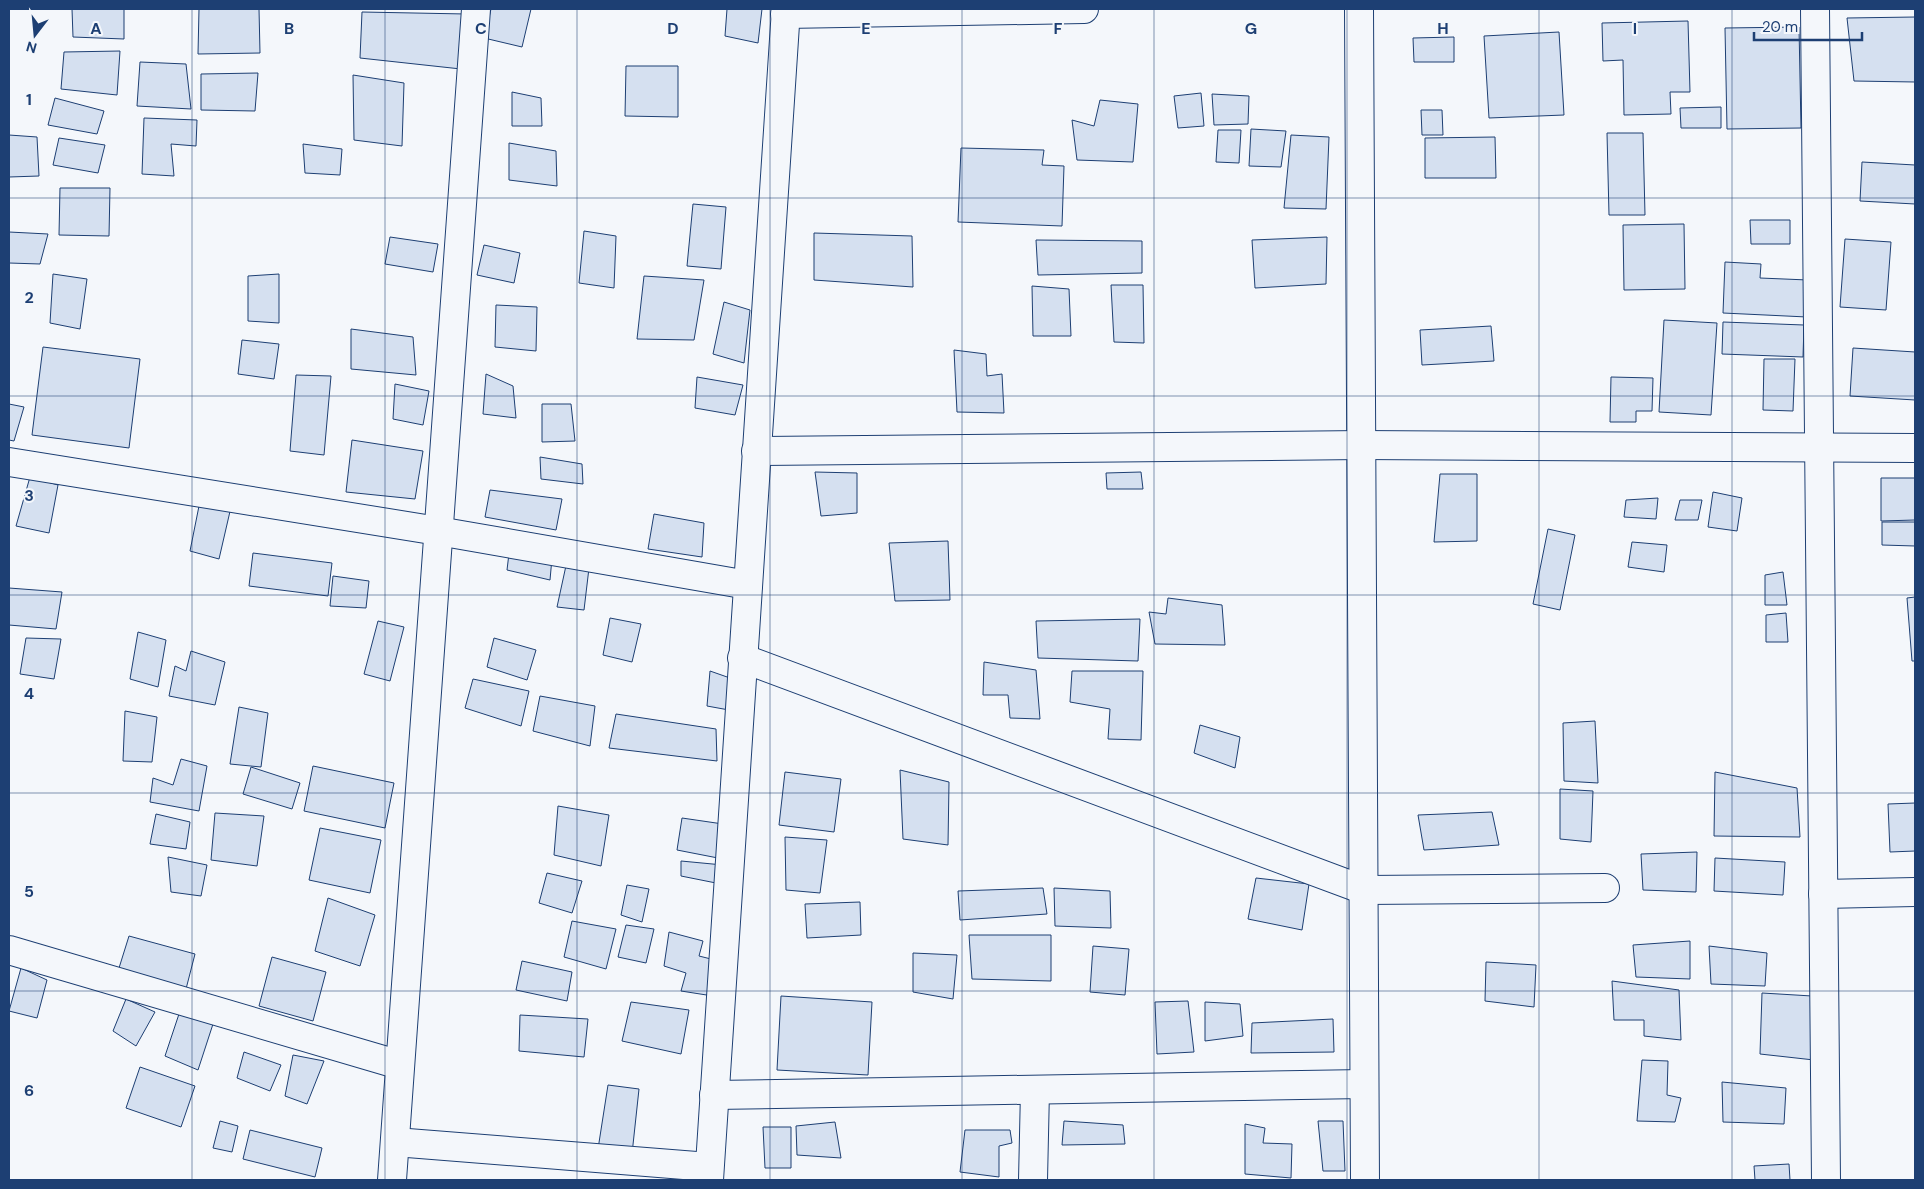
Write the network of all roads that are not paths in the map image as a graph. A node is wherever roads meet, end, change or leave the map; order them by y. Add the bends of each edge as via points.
1 (476, 9) edge
2 (1084, 9) edge
3 (1359, 9) edge
4 (1815, 9) edge
5 (785, 11) edge
6 (1361, 445) junction
7 (1819, 447) junction
8 (1915, 448) edge
9 (756, 451) junction
10 (9, 462) edge
11 (438, 531) junction
12 (748, 585) junction
13 (742, 658) junction
14 (1605, 888) dead end
15 (1364, 890) junction
16 (1915, 892) edge
17 (1823, 894) junction
18 (9, 950) edge
19 (400, 1065) junction
20 (1364, 1084) junction
21 (1035, 1090) junction
22 (714, 1095) junction
23 (395, 1142) junction
24 (709, 1174) edge
25 (392, 1180) edge
26 (1033, 1180) edge
27 (1365, 1180) edge
28 (1826, 1180) edge

1 - 11 street
2 - 5 street
3 - 6 street
4 - 7 street
5 - 9 street
6 - 7 street
6 - 9 street
6 - 15 street
7 - 8 street
7 - 17 street
9 - 12 street
10 - 11 street
11 - 12 street
11 - 19 street
12 - 13 street
13 - 15 street
13 - 22 street
14 - 15 street
15 - 20 street
16 - 17 street
17 - 28 street
18 - 19 street
19 - 23 street
20 - 21 street
20 - 27 street
21 - 22 street
21 - 26 street
22 - 24 street
23 - 24 street
23 - 25 street

